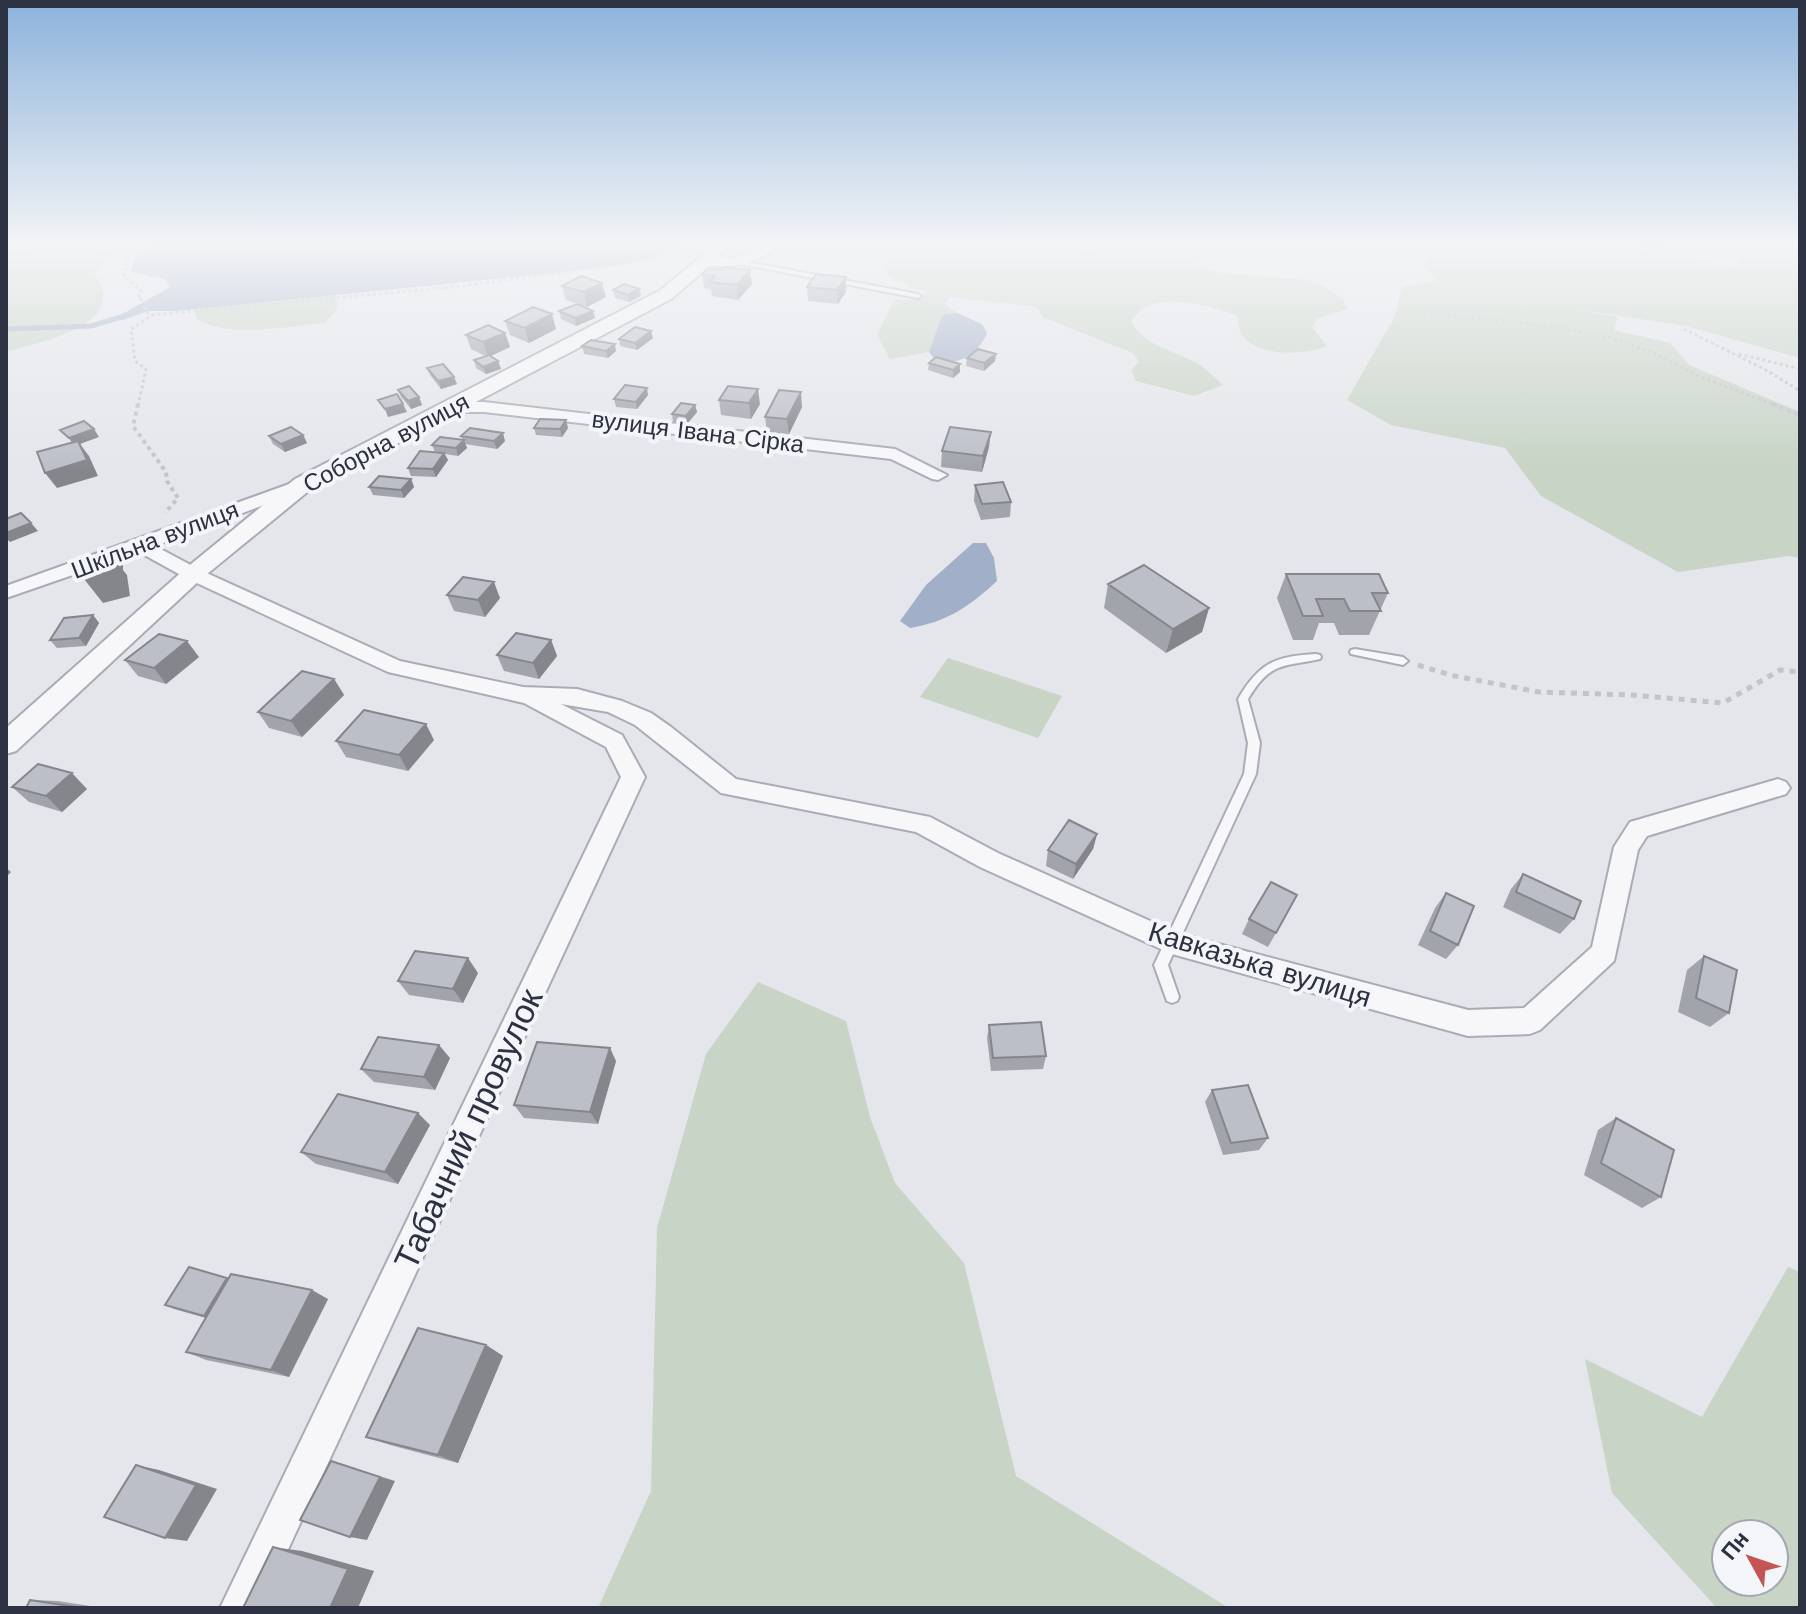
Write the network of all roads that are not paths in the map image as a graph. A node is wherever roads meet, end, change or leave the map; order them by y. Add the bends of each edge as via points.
1 (619, 319) edge
2 (453, 407) junction
3 (938, 475) dead end
4 (303, 484) junction
5 (140, 545) junction
6 (193, 574) junction
7 (6, 592) edge
8 (1355, 652) dead end
9 (1316, 657) dead end
10 (1403, 661) road end
11 (523, 695) junction
12 (6, 744) edge
13 (1778, 788) dead end
14 (1172, 943) junction
15 (1172, 997) dead end
16 (240, 1608) edge

1 - 2 street, Соборна вулиця
2 - 3 street, вулиця Івана Сірка via 895,454
2 - 4 street, Соборна вулиця
4 - 5 street, Шкільна вулиця
4 - 6 street, Соборна вулиця
5 - 6 street
5 - 7 street, Шкільна вулиця
6 - 11 street via 395,667
6 - 12 street, Соборна вулиця
8 - 10 lane
9 - 14 lane via 1282,659 1255,676 1243,699 1254,743 1250,774
11 - 14 street, Кавказька вулиця via 577,697 614,706 643,719 729,787 921,824
11 - 16 street, Табачний провулок via 614,741 633,777
13 - 14 street, Кавказька вулиця via 1639,829 1622,861 1604,953 1530,1021 1468,1023
14 - 15 lane via 1161,965

